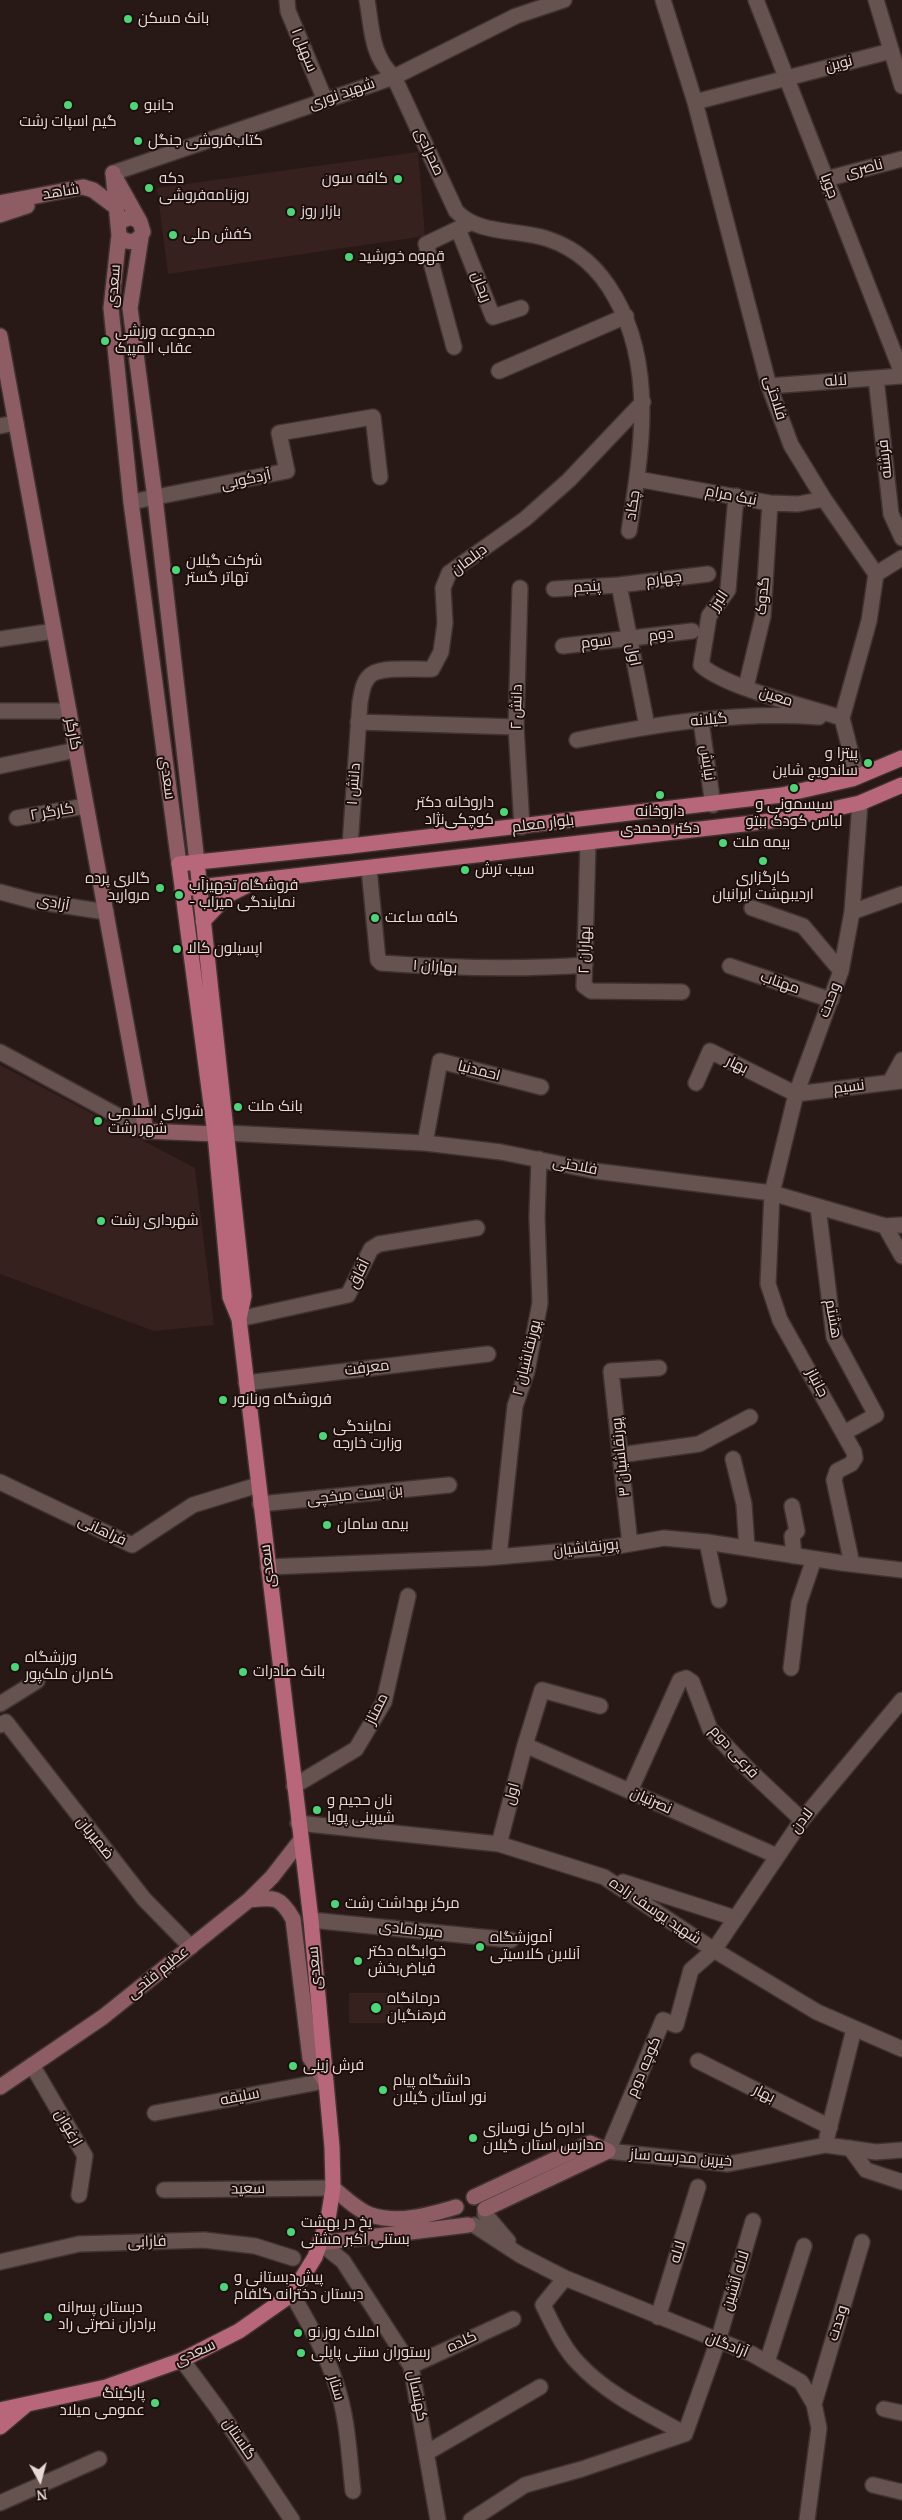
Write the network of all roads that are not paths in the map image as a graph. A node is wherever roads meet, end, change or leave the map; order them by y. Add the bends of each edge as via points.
1 (286, 0) edge
2 (367, 0) edge
3 (564, 0) edge
4 (663, 0) edge
5 (756, 0) edge
6 (876, 0) edge
7 (892, 51) junction
8 (394, 77) junction
9 (786, 77) junction
10 (902, 86) edge
11 (325, 100) junction
12 (695, 102) junction
13 (902, 159) edge
14 (112, 173) junction
15 (826, 179) junction
16 (48, 194) junction
17 (0, 203) edge
18 (117, 208) junction
19 (0, 215) edge
20 (464, 226) junction
21 (140, 229) junction
22 (119, 230) junction
23 (521, 308) dead end
24 (626, 316) junction
25 (0, 336) edge
26 (454, 347) dead end
27 (499, 371) dead end
28 (902, 374) edge
29 (876, 378) junction
30 (770, 386) junction
31 (643, 402) junction
32 (16, 423) junction
33 (0, 426) edge
34 (380, 477) dead end
35 (637, 479) junction
36 (736, 496) junction
37 (155, 498) junction
38 (824, 499) junction
39 (131, 502) junction
40 (770, 504) junction
41 (629, 532) dead end
42 (902, 538) edge
43 (902, 558) edge
44 (708, 574) dead end
45 (876, 574) junction
46 (619, 585) junction
47 (520, 588) dead end
48 (554, 589) dead end
49 (54, 631) junction
50 (692, 631) dead end
51 (630, 638) junction
52 (0, 639) edge
53 (563, 646) dead end
54 (710, 673) joint
55 (746, 687) junction
56 (0, 711) edge
57 (69, 711) junction
58 (842, 718) junction
59 (701, 721) junction
60 (358, 722) junction
61 (647, 726) junction
62 (516, 727) junction
63 (577, 740) dead end
64 (76, 750) junction
65 (902, 758) edge
66 (0, 766) edge
67 (857, 777) junction
68 (902, 785) edge
69 (860, 803) junction
70 (713, 804) junction
71 (86, 806) junction
72 (17, 818) dead end
73 (522, 827) junction
74 (588, 844) junction
75 (350, 846) junction
76 (197, 862) junction
77 (179, 864) junction
78 (369, 869) junction
79 (254, 882) junction
80 (200, 888) junction
81 (182, 889) junction
82 (0, 892) edge
83 (902, 894) edge
84 (752, 908) dead end
85 (106, 912) junction
86 (852, 912) junction
87 (203, 921) junction
88 (585, 965) junction
89 (730, 966) dead end
90 (842, 971) junction
91 (682, 992) dead end
92 (831, 1000) junction
93 (0, 1052) edge
94 (902, 1060) edge
95 (896, 1081) edge
96 (696, 1083) dead end
97 (541, 1087) dead end
98 (796, 1094) junction
99 (146, 1131) junction
100 (220, 1134) junction
101 (425, 1143) junction
102 (539, 1159) junction
103 (772, 1193) junction
104 (818, 1207) junction
105 (902, 1225) edge
106 (885, 1226) junction
107 (477, 1228) dead end
108 (902, 1256) edge
109 (239, 1319) junction
110 (488, 1354) dead end
111 (659, 1368) dead end
112 (246, 1383) junction
113 (750, 1417) dead end
114 (844, 1433) junction
115 (620, 1455) junction
116 (733, 1459) dead end
117 (0, 1482) edge
118 (258, 1485) junction
119 (449, 1485) dead end
120 (260, 1504) junction
121 (792, 1506) dead end
122 (707, 1542) junction
123 (630, 1544) junction
124 (747, 1548) junction
125 (499, 1556) junction
126 (794, 1556) junction
127 (814, 1559) junction
128 (852, 1564) junction
129 (268, 1567) junction
130 (902, 1570) edge
131 (408, 1596) dead end
132 (719, 1600) dead end
133 (791, 1668) dead end
134 (37, 1681) dead end
135 (902, 1700) edge
136 (0, 1706) edge
137 (600, 1706) dead end
138 (3, 1724) edge
139 (525, 1745) junction
140 (294, 1786) junction
141 (630, 1792) junction
142 (802, 1820) junction
143 (298, 1823) junction
144 (300, 1842) junction
145 (499, 1844) junction
146 (777, 1856) junction
147 (604, 1877) junction
148 (249, 1900) junction
149 (735, 1918) junction
150 (311, 1920) junction
151 (511, 1940) dead end
152 (191, 1947) junction
153 (714, 1950) junction
154 (854, 2029) junction
155 (902, 2049) edge
156 (698, 2061) dead end
157 (32, 2065) junction
158 (325, 2081) junction
159 (0, 2087) edge
160 (155, 2113) dead end
161 (830, 2127) junction
162 (826, 2145) junction
163 (850, 2148) junction
164 (902, 2150) edge
165 (608, 2152) junction
166 (902, 2182) edge
167 (698, 2186) dead end
168 (332, 2188) junction
169 (164, 2190) dead end
170 (79, 2196) dead end
171 (474, 2196) junction
172 (456, 2207) junction
173 (485, 2211) junction
174 (389, 2218) junction
175 (753, 2221) dead end
176 (471, 2225) junction
177 (391, 2235) junction
178 (862, 2242) dead end
179 (320, 2243) junction
180 (804, 2246) dead end
181 (520, 2255) junction
182 (293, 2258) dead end
183 (0, 2262) edge
184 (565, 2278) junction
185 (292, 2294) junction
186 (658, 2317) junction
187 (514, 2319) dead end
188 (718, 2341) junction
189 (182, 2360) junction
190 (767, 2362) junction
191 (412, 2366) junction
192 (540, 2387) dead end
193 (28, 2404) junction
194 (814, 2404) junction
195 (884, 2409) dead end
196 (0, 2410) edge
197 (902, 2413) edge
198 (0, 2427) edge
199 (685, 2434) junction
200 (428, 2452) junction
201 (99, 2460) dead end
202 (873, 2485) dead end
203 (352, 2491) dead end
204 (902, 2492) edge
205 (0, 2502) edge
206 (292, 2520) edge
207 (438, 2520) edge
208 (471, 2520) edge
209 (807, 2520) edge

1 - 11 street, سهیل ۱
2 - 8 street, صحرادی via 375,53 384,69
3 - 8 street, شهید نوری via 516,16
4 - 12 street, فلاحتی
5 - 9 street, جویا
6 - 7 street
7 - 9 street, نوین
7 - 10 street
8 - 11 street, شهید نوری
8 - 20 street, صحرادی
9 - 12 street, نوین
9 - 15 street, جویا
11 - 14 street, شهید نوری
12 - 30 street, فلاحتی
13 - 15 street, ناصری
14 - 18 main road, سعدی
14 - 21 main road
15 - 28 street, جویا
16 - 17 main road, شاهد
16 - 18 main road, شاهد via 87,188
16 - 19 main road via 35,203
18 - 22 main road, سعدی
20 - 23 street, ریحان via 493,318
20 - 24 street, چکاد via 548,239 574,251 603,275
20 - 26 street via 426,244
21 - 22 main road via 131,217 122,221
21 - 22 main road via 132,242 122,239
21 - 37 main road, سعدی via 130,308
22 - 39 main road, سعدی via 111,308
24 - 27 street
24 - 31 street, چکاد via 638,355
25 - 32 main road, کارگر
28 - 29 street, لاله
29 - 30 street, لاله
29 - 42 street, فرشته via 891,514
30 - 38 street, فلاحتی via 791,445
31 - 35 street, چکاد
31 - 60 street, دیلمان via 569,480 525,518 449,573 443,588 445,623 436,664 432,669 372,673 363,684
32 - 33 street
32 - 49 main road, کارگر
34 - 37 street, آردکوبی via 373,417 278,433 287,471
35 - 36 street, نیک مرام
35 - 41 street, چکاد
36 - 40 street, نیک مرام
36 - 54 street, البرز via 728,590 709,616 704,640 701,665
37 - 39 street, آردکوبی
37 - 76 main road, سعدی
38 - 40 street, نیک مرام via 798,504
38 - 45 street, فلاحتی
39 - 77 main road, سعدی
40 - 55 street, گدوک via 762,616
43 - 45 street
44 - 46 street, چهارم
45 - 58 street via 869,621
46 - 48 street, پنجم
46 - 51 street, اول
47 - 62 street, دانش ۲
49 - 52 street
49 - 57 main road, کارگر
50 - 51 street, دوم
51 - 53 street, سوم
51 - 61 street, اول
54 - 55 street, معین
55 - 58 street, معین
56 - 57 street
57 - 64 main road, کارگر
58 - 59 street, گیلانه via 779,714
58 - 67 street
59 - 61 street, گیلانه
59 - 70 street, نیایش
60 - 62 street
60 - 75 street, دانش ۱
61 - 63 street, گیلانه
62 - 73 street, دانش ۲
64 - 66 street
64 - 71 main road, کارگر
65 - 67 main road, بلوار معلم
67 - 69 main road
67 - 70 main road, بلوار معلم via 782,795
68 - 69 main road, بلوار معلم
69 - 74 main road, بلوار معلم via 787,819
69 - 86 street, وحدت
70 - 73 main road, بلوار معلم
71 - 72 street, کارگر ۲
71 - 85 main road, کارگر
73 - 75 main road, بلوار معلم
74 - 78 main road, بلوار معلم
74 - 88 street, بهاران ۲
75 - 76 main road, بلوار معلم
76 - 77 main road, بلوار معلم
76 - 80 main road, سعدی
77 - 81 main road, سعدی
78 - 79 main road, بلوار معلم
78 - 88 street, بهاران ۱ via 378,960 381,963 457,969
79 - 80 main road, بلوار معلم
79 - 87 main road via 228,895
80 - 81 main road, بلوار معلم
80 - 87 main road, سعدی
81 - 100 main road, سعدی
82 - 85 street, آزادی
83 - 86 street
84 - 90 street via 803,926
85 - 99 main road, کارگر
86 - 90 street, وحدت
87 - 100 main road, سعدی
88 - 91 street, بهاران ۲ via 586,990
89 - 92 street, مهتاب
90 - 92 street, وحدت
92 - 98 street, وحدت
93 - 99 street
94 - 95 street
95 - 98 street, نسیم
96 - 98 street, بهار via 710,1051
97 - 101 street, احمدنیا via 440,1061
98 - 103 street, وحدت
99 - 100 main road
100 - 101 street, فلاحتی
100 - 109 main road, سعدی via 230,1297
101 - 102 street, فلاحتی
102 - 103 street, فلاحتی via 595,1170
102 - 125 street, پورنقاشیان ۲ via 540,1303 527,1371 516,1406
103 - 104 street, فلاحتی
103 - 114 street, جانباز via 768,1284 780,1320
104 - 106 street, فلاحتی
104 - 114 street, هشتم via 834,1337 876,1414
105 - 106 street
106 - 108 street
107 - 109 street, آفاق via 379,1244 371,1250 348,1295
109 - 112 main road, سعدی
110 - 112 street, معرفت
111 - 115 street, پورنقاشیان ۳ via 611,1371
112 - 118 main road, سعدی
113 - 115 street via 699,1444
114 - 128 street, جانباز via 855,1458 851,1464 837,1471 834,1480
115 - 123 street, پورنقاشیان ۳
116 - 124 street via 744,1504
117 - 118 street, فراهانی via 132,1545 193,1505
118 - 120 main road, سعدی
119 - 120 street, بن بست میخچی
120 - 129 main road, سعدی
121 - 126 street via 797,1531 792,1536
122 - 123 street, پورنقاشیان via 664,1538
122 - 124 street, پورنقاشیان
122 - 132 street
123 - 125 street, پورنقاشیان
124 - 126 street, پورنقاشیان
125 - 129 street, پورنقاشیان
126 - 127 street, پورنقاشیان
127 - 128 street, پورنقاشیان
127 - 133 street via 799,1603
128 - 130 street, پورنقاشیان
129 - 140 main road, سعدی
131 - 140 street, ممتاز via 384,1702 356,1750
134 - 136 street
135 - 142 street, لادن
136 - 138 street, ضمیریان
137 - 139 street, اول via 542,1690
138 - 152 street, ضمیریان via 144,1899
139 - 141 street, نصرتیان
139 - 145 street, اول
140 - 143 main road, سعدی
141 - 142 street, فرعی دوم via 680,1680 686,1678 692,1682 710,1730
141 - 146 street, نصرتیان
142 - 146 street, لادن
143 - 144 main road, سعدی
143 - 145 street, شهید یوسف زاده
144 - 148 main road, عظیم فتحی
144 - 150 main road, سعدی
145 - 147 street, شهید یوسف زاده
146 - 149 street, لادن
147 - 149 street
147 - 153 street, شهید یوسف زاده
148 - 152 main road, عظیم فتحی
148 - 158 main road via 269,1897 279,1900 293,1918 310,2058
149 - 153 street, لادن
150 - 151 street, میردامادی
150 - 158 main road, سعدی
152 - 157 main road, عظیم فتحی via 103,2017
153 - 154 street, شهید یوسف زاده via 817,2012
153 - 165 street, کوچه دوم via 690,1970 676,2025 663,2020
154 - 155 street, شهید یوسف زاده
154 - 161 street
156 - 161 street, بهار
157 - 159 main road, عظیم فتحی
157 - 170 street, ارغوان via 85,2156
158 - 160 street, سلیقه
158 - 168 main road, سعدی via 332,2147
161 - 162 street
162 - 163 street, خیرین مدرسه ساز
162 - 165 street, خیرین مدرسه ساز via 728,2164
163 - 164 street, خیرین مدرسه ساز via 876,2152
163 - 166 street via 866,2170
165 - 171 main road, خیرین مدرسه ساز via 590,2143
165 - 173 main road, خیرین مدرسه ساز
167 - 186 street, لاله
168 - 169 street, سعید
168 - 174 main road via 370,2215
168 - 179 main road, سعدی via 328,2219
171 - 172 main road via 464,2198
171 - 173 main road
172 - 174 main road via 426,2216
172 - 176 main road via 460,2220
173 - 176 main road via 479,2222
173 - 181 street, آزادگان
174 - 177 main road via 385,2226
175 - 188 street, لاله آتشین
176 - 177 main road
176 - 181 street, آزادگان
177 - 179 main road
178 - 194 street, وحدت
179 - 185 main road, سعدی
179 - 191 street, کهنسال via 343,2260
180 - 190 street
181 - 184 street, آزادگان
182 - 183 street, فارابی via 255,2246 204,2240 79,2244
184 - 186 street, آزادگان
184 - 199 street via 542,2305 578,2364 614,2394
185 - 189 main road, سعدی via 239,2331
185 - 203 street, ستار via 324,2351 337,2385 345,2420
186 - 188 street, آزادگان
187 - 191 street, کلده
188 - 190 street, آزادگان
188 - 199 street, لاله آتشین
189 - 193 main road, سعدی via 106,2387
189 - 206 street, گلستان
190 - 194 street, آزادگان via 801,2382
191 - 200 street, کهنسال
192 - 200 street
193 - 196 main road, سعدی
193 - 198 main road
194 - 209 street, آزادگان via 820,2428
195 - 197 street
199 - 208 street via 600,2464 525,2485
200 - 207 street, کهنسال
201 - 205 street
202 - 204 street

